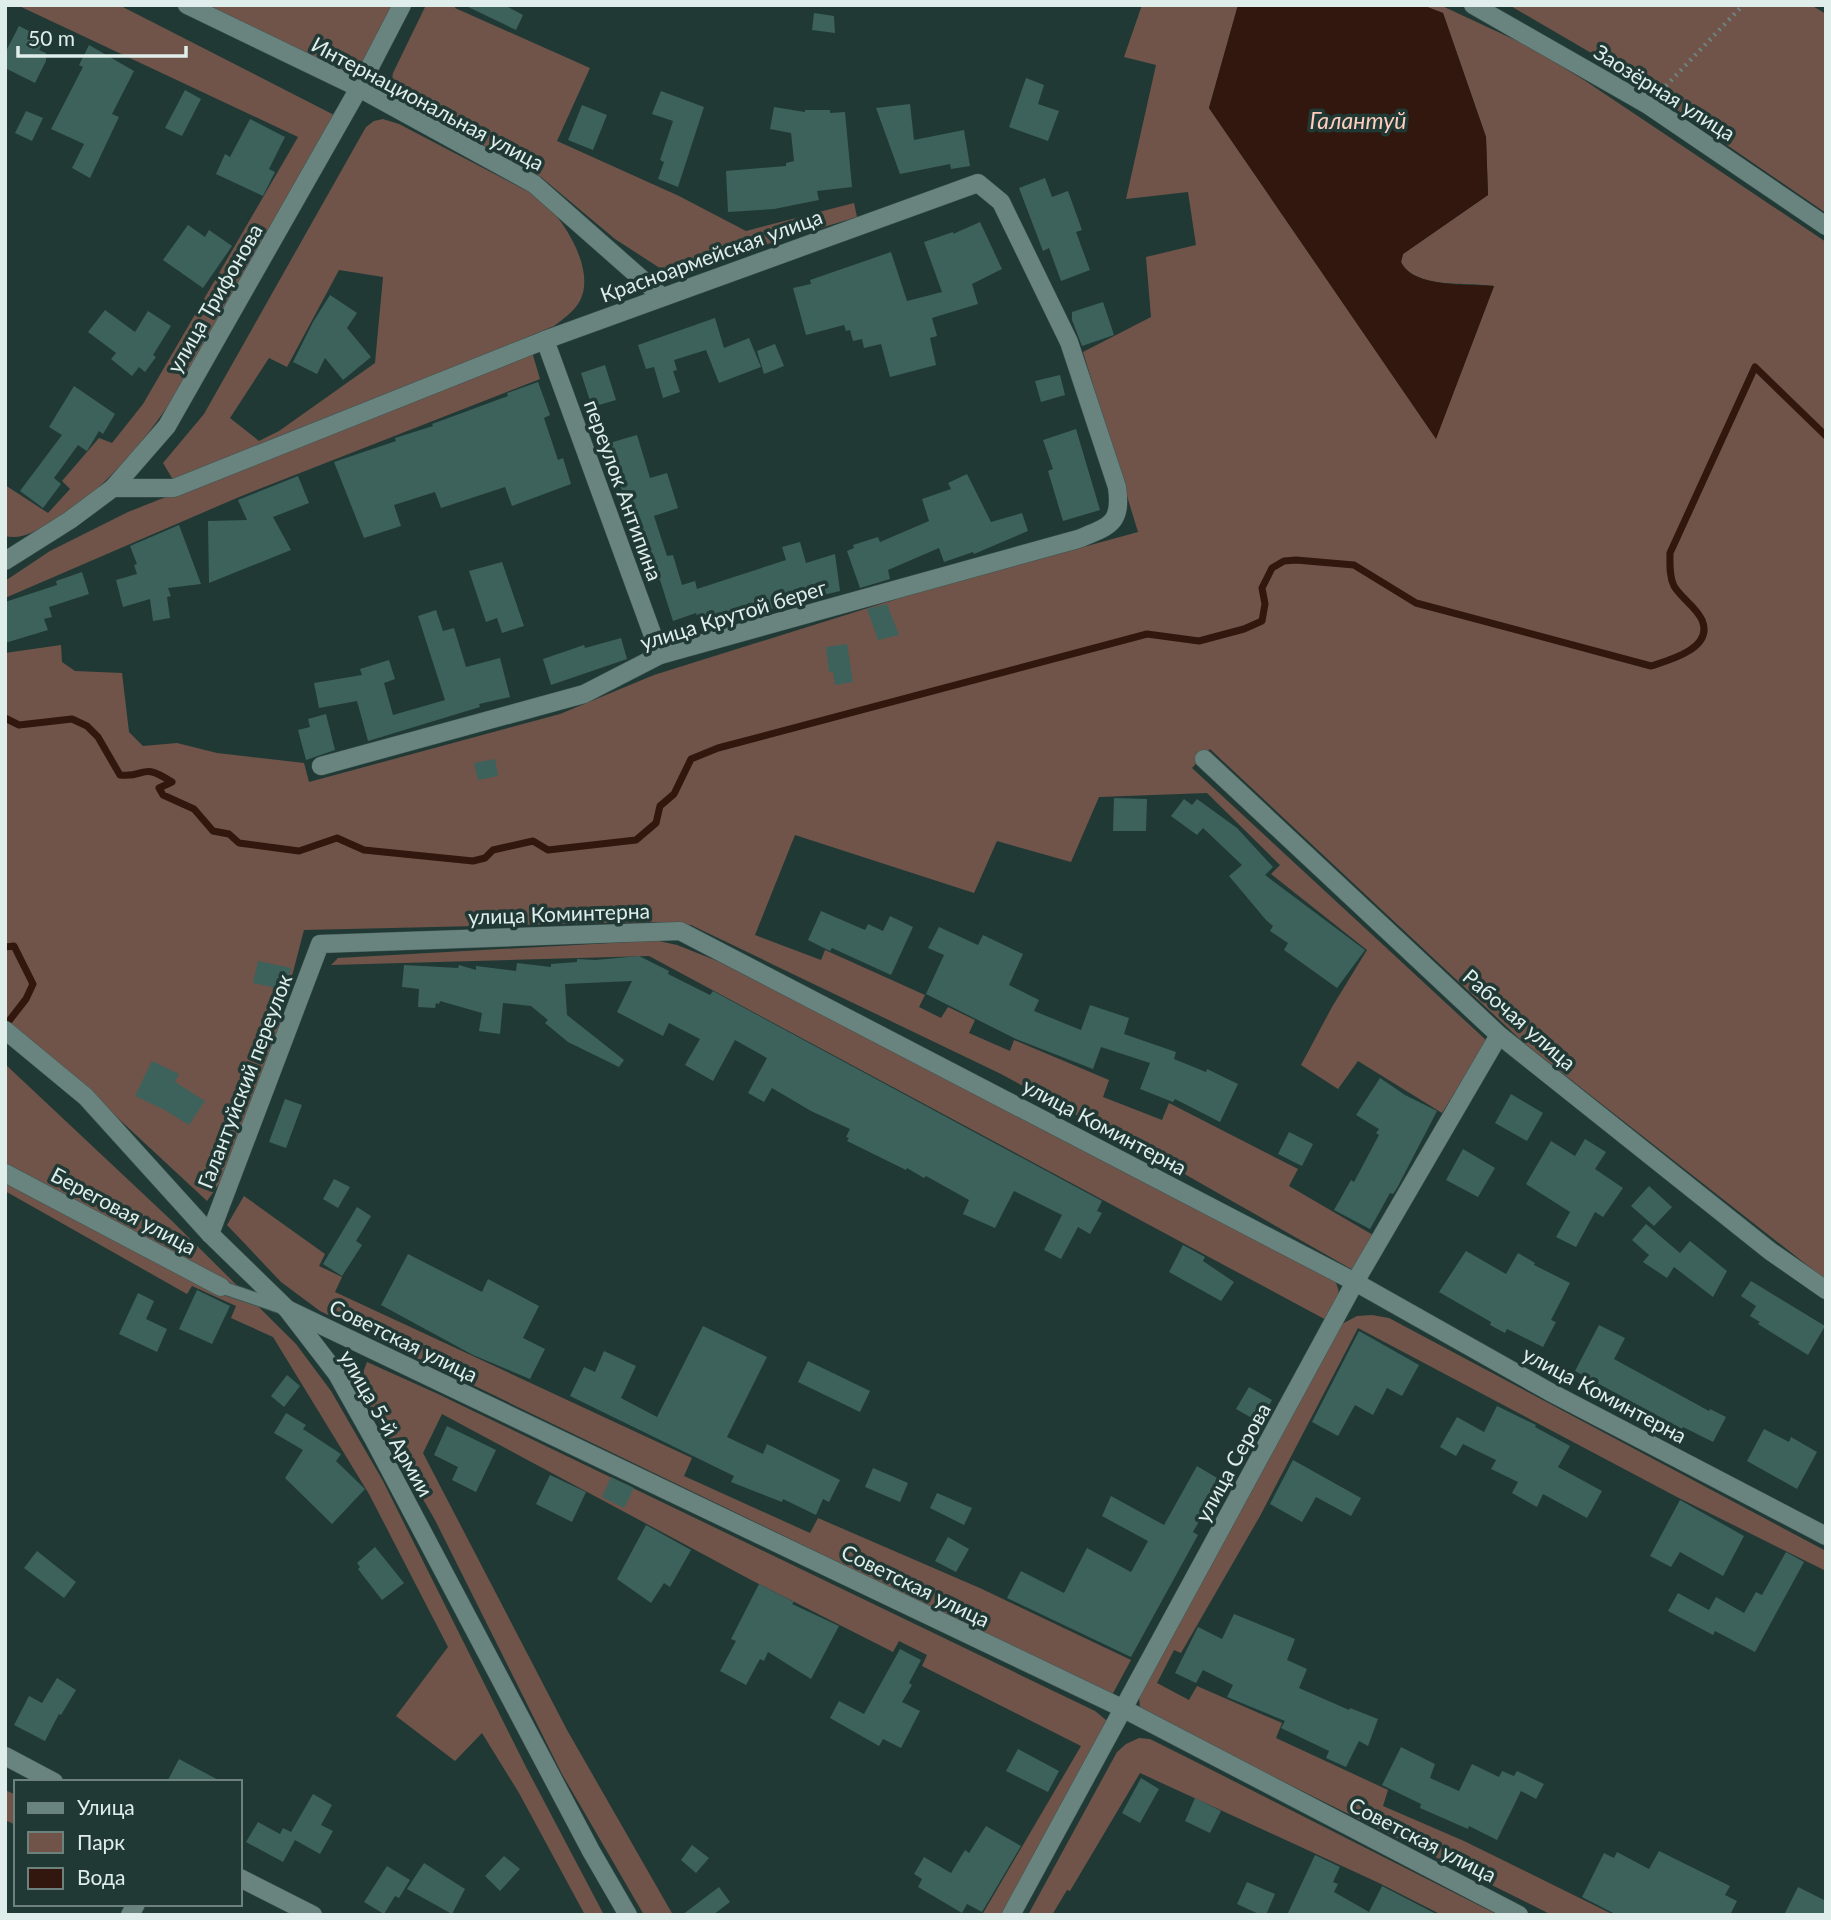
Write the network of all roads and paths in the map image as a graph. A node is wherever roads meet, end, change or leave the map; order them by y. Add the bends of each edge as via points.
1 (187, 5) edge
2 (402, 5) edge
3 (1743, 5) edge
4 (1474, 6) edge
5 (359, 88) junction
6 (1648, 105) junction
7 (1826, 226) edge
8 (661, 296) junction
9 (545, 340) junction
10 (113, 488) junction
11 (1116, 518) joint
12 (8, 556) edge
13 (660, 655) junction
14 (1204, 759) dead end
15 (321, 766) dead end
16 (320, 944) joint
17 (5, 1030) edge
18 (1499, 1035) junction
19 (5, 1173) edge
20 (210, 1234) junction
21 (1355, 1282) junction
22 (220, 1287) joint
23 (1826, 1290) edge
24 (287, 1310) junction
25 (1826, 1536) edge
26 (1122, 1708) junction
27 (5, 1756) edge
28 (50, 1780) edge
29 (242, 1879) edge
30 (313, 1915) edge
31 (628, 1915) edge
32 (1011, 1915) edge
33 (1519, 1915) edge

1 - 5 street, Интернациональная улица
2 - 5 street, улица Трифонова
3 - 6 path
4 - 6 street, Заозёрная улица
5 - 8 street, Интернациональная улица via 534,184
5 - 10 street, улица Трифонова via 167,426
6 - 7 street, Заозёрная улица
8 - 9 street, Красноармейская улица
8 - 11 street, Красноармейская улица via 978,183 1001,202 1069,342 1117,487
9 - 10 street, Красноармейская улица via 174,488
9 - 13 street, переулок Антипина
10 - 12 street, улица Трифонова
11 - 13 street, улица Крутой берег via 1111,525 1078,539
13 - 15 street, улица Крутой берег via 584,694
14 - 18 street, Рабочая улица
16 - 20 street, Галантуйский переулок
16 - 21 street, улица Коминтерна via 680,931
17 - 20 street, улица 5-й Армии via 86,1097
18 - 21 street, улица Серова
18 - 23 street, Рабочая улица via 1770,1251
19 - 22 street, Береговая улица
20 - 24 street, улица 5-й Армии
21 - 25 street, улица Коминтерна via 1550,1392
21 - 26 street, улица Серова
22 - 24 lane
24 - 26 street, Советская улица
24 - 31 street, улица 5-й Армии via 337,1374
26 - 32 street, улица Серова
26 - 33 street, Советская улица
27 - 28 street
29 - 30 street

